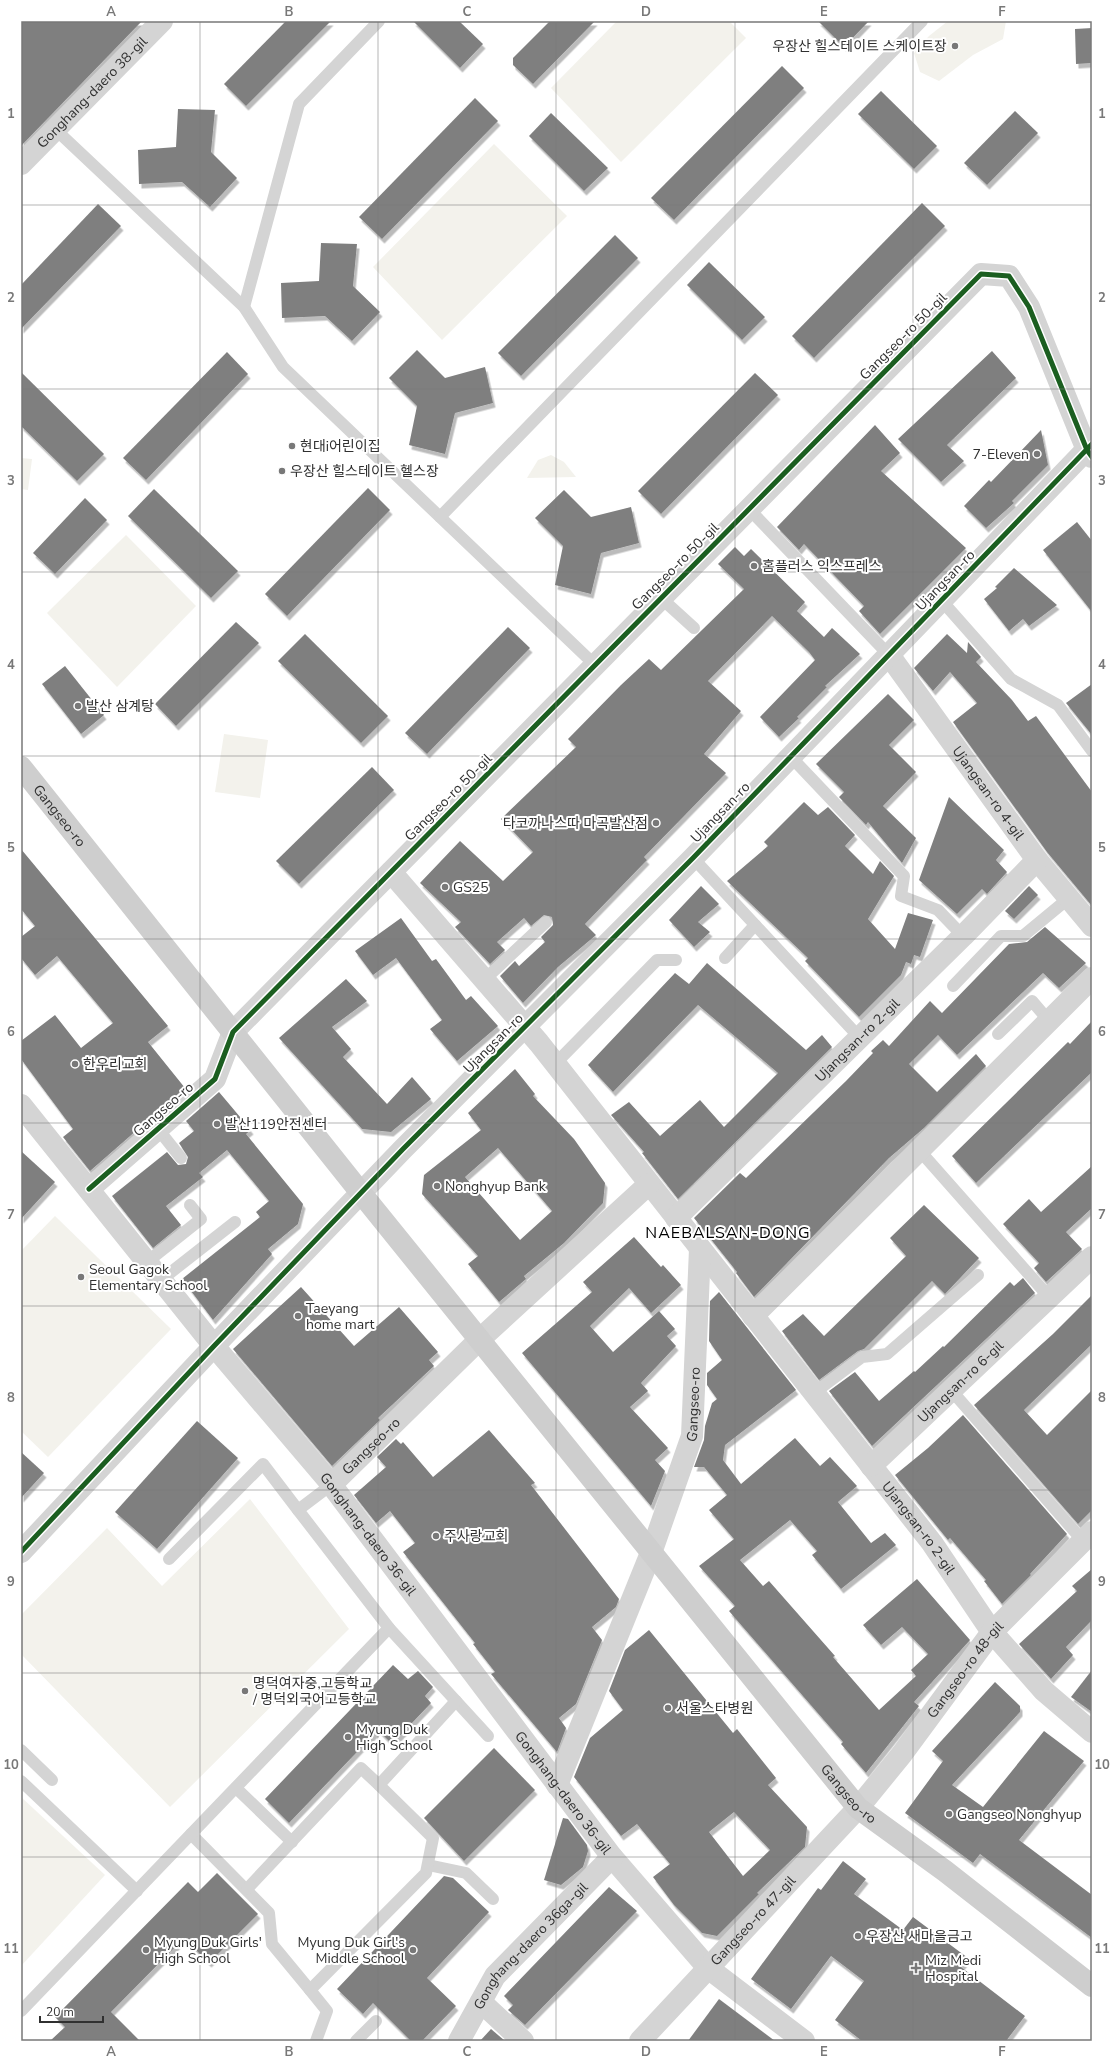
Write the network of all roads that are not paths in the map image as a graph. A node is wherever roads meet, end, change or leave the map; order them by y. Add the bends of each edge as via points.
1 (162, 21) edge
2 (379, 21) edge
3 (922, 21) edge
4 (55, 129) junction
5 (21, 164) edge
6 (244, 307) junction
7 (1090, 450) edge
8 (748, 509) junction
9 (440, 517) junction
10 (661, 598) junction
11 (942, 601) junction
12 (694, 628) dead end
13 (889, 655) junction
14 (595, 665) junction
15 (1092, 751) edge
16 (791, 757) junction
17 (21, 767) edge
18 (693, 858) junction
19 (1037, 860) junction
20 (391, 872) junction
21 (1069, 898) junction
22 (546, 922) dead end
23 (755, 925) junction
24 (1092, 926) edge
25 (963, 936) junction
26 (725, 958) dead end
27 (676, 960) dead end
28 (1092, 978) edge
29 (484, 980) junction
30 (953, 986) dead end
31 (1049, 1021) junction
32 (526, 1027) junction
33 (233, 1032) junction
34 (998, 1034) dead end
35 (860, 1038) junction
36 (555, 1064) junction
37 (21, 1105) edge
38 (158, 1129) junction
39 (920, 1151) junction
40 (181, 1158) dead end
41 (649, 1184) junction
42 (88, 1189) junction
43 (361, 1193) junction
44 (190, 1205) dead end
45 (676, 1218) junction
46 (235, 1222) dead end
47 (700, 1249) junction
48 (147, 1262) junction
49 (1090, 1262) edge
50 (978, 1275) dead end
51 (161, 1280) junction
52 (1049, 1297) junction
53 (753, 1316) junction
54 (479, 1340) junction
55 (214, 1346) junction
56 (951, 1390) junction
57 (814, 1393) junction
58 (871, 1466) junction
59 (331, 1484) junction
60 (298, 1510) junction
61 (1088, 1536) edge
62 (21, 1552) edge
63 (651, 1553) junction
64 (169, 1559) dead end
65 (389, 1628) junction
66 (992, 1632) junction
67 (456, 1701) junction
68 (1092, 1732) edge
69 (488, 1736) dead end
70 (21, 1750) edge
71 (52, 1780) dead end
72 (21, 1781) edge
73 (379, 1785) junction
74 (557, 1785) junction
75 (236, 1788) junction
76 (858, 1808) junction
77 (191, 1834) junction
78 (292, 1842) junction
79 (612, 1857) junction
80 (428, 1865) junction
81 (247, 1889) junction
82 (137, 1891) junction
83 (493, 1899) dead end
84 (708, 1968) junction
85 (1092, 1986) edge
86 (310, 1990) junction
87 (481, 2002) junction
88 (21, 2011) edge
89 (376, 2020) dead end
90 (648, 2039) edge
91 (316, 2041) edge
92 (356, 2041) edge
93 (459, 2041) edge
94 (523, 2041) edge
95 (804, 2041) edge

1 - 4 street, Gonghang-daero 38-gil
2 - 6 lane via 299,104
3 - 9 lane
4 - 5 street, Gonghang-daero 38-gil
4 - 6 lane
6 - 9 lane via 283,367
7 - 8 street, Gangseo-ro 50-gil via 1029,307 1009,276 981,274
7 - 11 street, Ujangsan-ro
8 - 10 street, Gangseo-ro 50-gil
8 - 13 lane
9 - 14 lane
10 - 12 lane
10 - 14 street, Gangseo-ro 50-gil
11 - 13 street, Ujangsan-ro
11 - 15 lane, Ujangsan-ro via 1012,679 1058,705
13 - 16 street, Ujangsan-ro
13 - 19 street, Ujangsan-ro 4-gil
14 - 20 street, Gangseo-ro 50-gil
16 - 18 street, Ujangsan-ro
16 - 25 lane via 904,876 901,896 938,910
17 - 33 main road, Gangseo-ro
18 - 23 lane, Ujangsan-ro
18 - 32 street, Ujangsan-ro
19 - 21 street, Ujangsan-ro 4-gil
19 - 25 street, Ujangsan-ro 2-gil
20 - 29 street, Ujangsan-ro
20 - 33 street, Gangseo-ro 50-gil
21 - 24 street, Ujangsan-ro 4-gil
21 - 30 lane via 1023,936 1001,936
22 - 29 lane
23 - 26 lane
23 - 35 lane, Ujangsan-ro
25 - 35 street, Ujangsan-ro 2-gil
27 - 36 lane via 657,960
28 - 31 street
29 - 32 street, Ujangsan-ro
31 - 34 lane via 1032,1001
31 - 39 street
32 - 36 street, Ujangsan-ro 2-gil
32 - 43 street, Ujangsan-ro
33 - 38 street, Gangseo-ro via 215,1079
33 - 43 main road, Gangseo-ro
35 - 45 street, Ujangsan-ro 2-gil
36 - 41 street, Ujangsan-ro 2-gil
37 - 42 street, Gonghang-daero 36-gil
38 - 40 lane
38 - 42 street, Gangseo-ro
39 - 52 lane
39 - 53 street
41 - 45 street, Ujangsan-ro 2-gil
41 - 54 street, Gangseo-ro
42 - 48 street, Gonghang-daero 36-gil
43 - 54 main road, Gangseo-ro
43 - 55 street
44 - 48 lane via 201,1219
45 - 47 street, Ujangsan-ro 2-gil
46 - 51 lane
47 - 53 street, Ujangsan-ro 2-gil
47 - 63 street, Gangseo-ro via 692,1436
48 - 51 street, Gonghang-daero 36-gil
49 - 52 street, Ujangsan-ro 6-gil
50 - 57 lane via 887,1354 862,1357
51 - 55 street, Gonghang-daero 36-gil
52 - 56 street, Ujangsan-ro 6-gil
53 - 57 street, Ujangsan-ro 2-gil
54 - 59 street, Gangseo-ro
54 - 63 main road, Gangseo-ro
55 - 59 street, Gonghang-daero 36-gil
55 - 62 street
56 - 58 street, Ujangsan-ro 6-gil
56 - 61 lane, Gangseo-ro 48-gil
57 - 58 street, Ujangsan-ro 2-gil
58 - 66 street, Ujangsan-ro 2-gil via 932,1543
59 - 60 lane
59 - 74 street, Gonghang-daero 36-gil
60 - 64 lane via 263,1464
60 - 65 lane
61 - 66 street, Gangseo-ro 48-gil
63 - 74 street, Gangseo-ro
63 - 76 main road, Gangseo-ro
65 - 67 lane
65 - 75 lane
66 - 68 street, Ujangsan-ro 2-gil via 1044,1691
66 - 76 street, Gangseo-ro 48-gil via 907,1748
67 - 69 lane
67 - 73 lane
70 - 71 lane
72 - 82 lane
73 - 78 lane via 361,1768
73 - 80 lane via 433,1838
74 - 79 street, Gonghang-daero 36-gil
75 - 77 lane
75 - 78 lane
76 - 84 street, Gangseo-ro 47-gil
76 - 85 main road, Gangseo-ro via 945,1871
77 - 81 lane
77 - 82 lane
78 - 81 lane
79 - 84 street, Gonghang-daero 36-gil
79 - 87 street, Gonghang-daero 36ga-gil via 495,1976
80 - 83 lane via 466,1873
80 - 86 lane via 426,1873
81 - 86 lane via 269,1913 272,1944
82 - 88 lane
84 - 90 street, Gangseo-ro 47-gil
84 - 95 street, Gonghang-daero 36-gil
86 - 91 lane via 327,2011
87 - 93 street, Gonghang-daero 36ga-gil
87 - 94 street
89 - 92 lane

